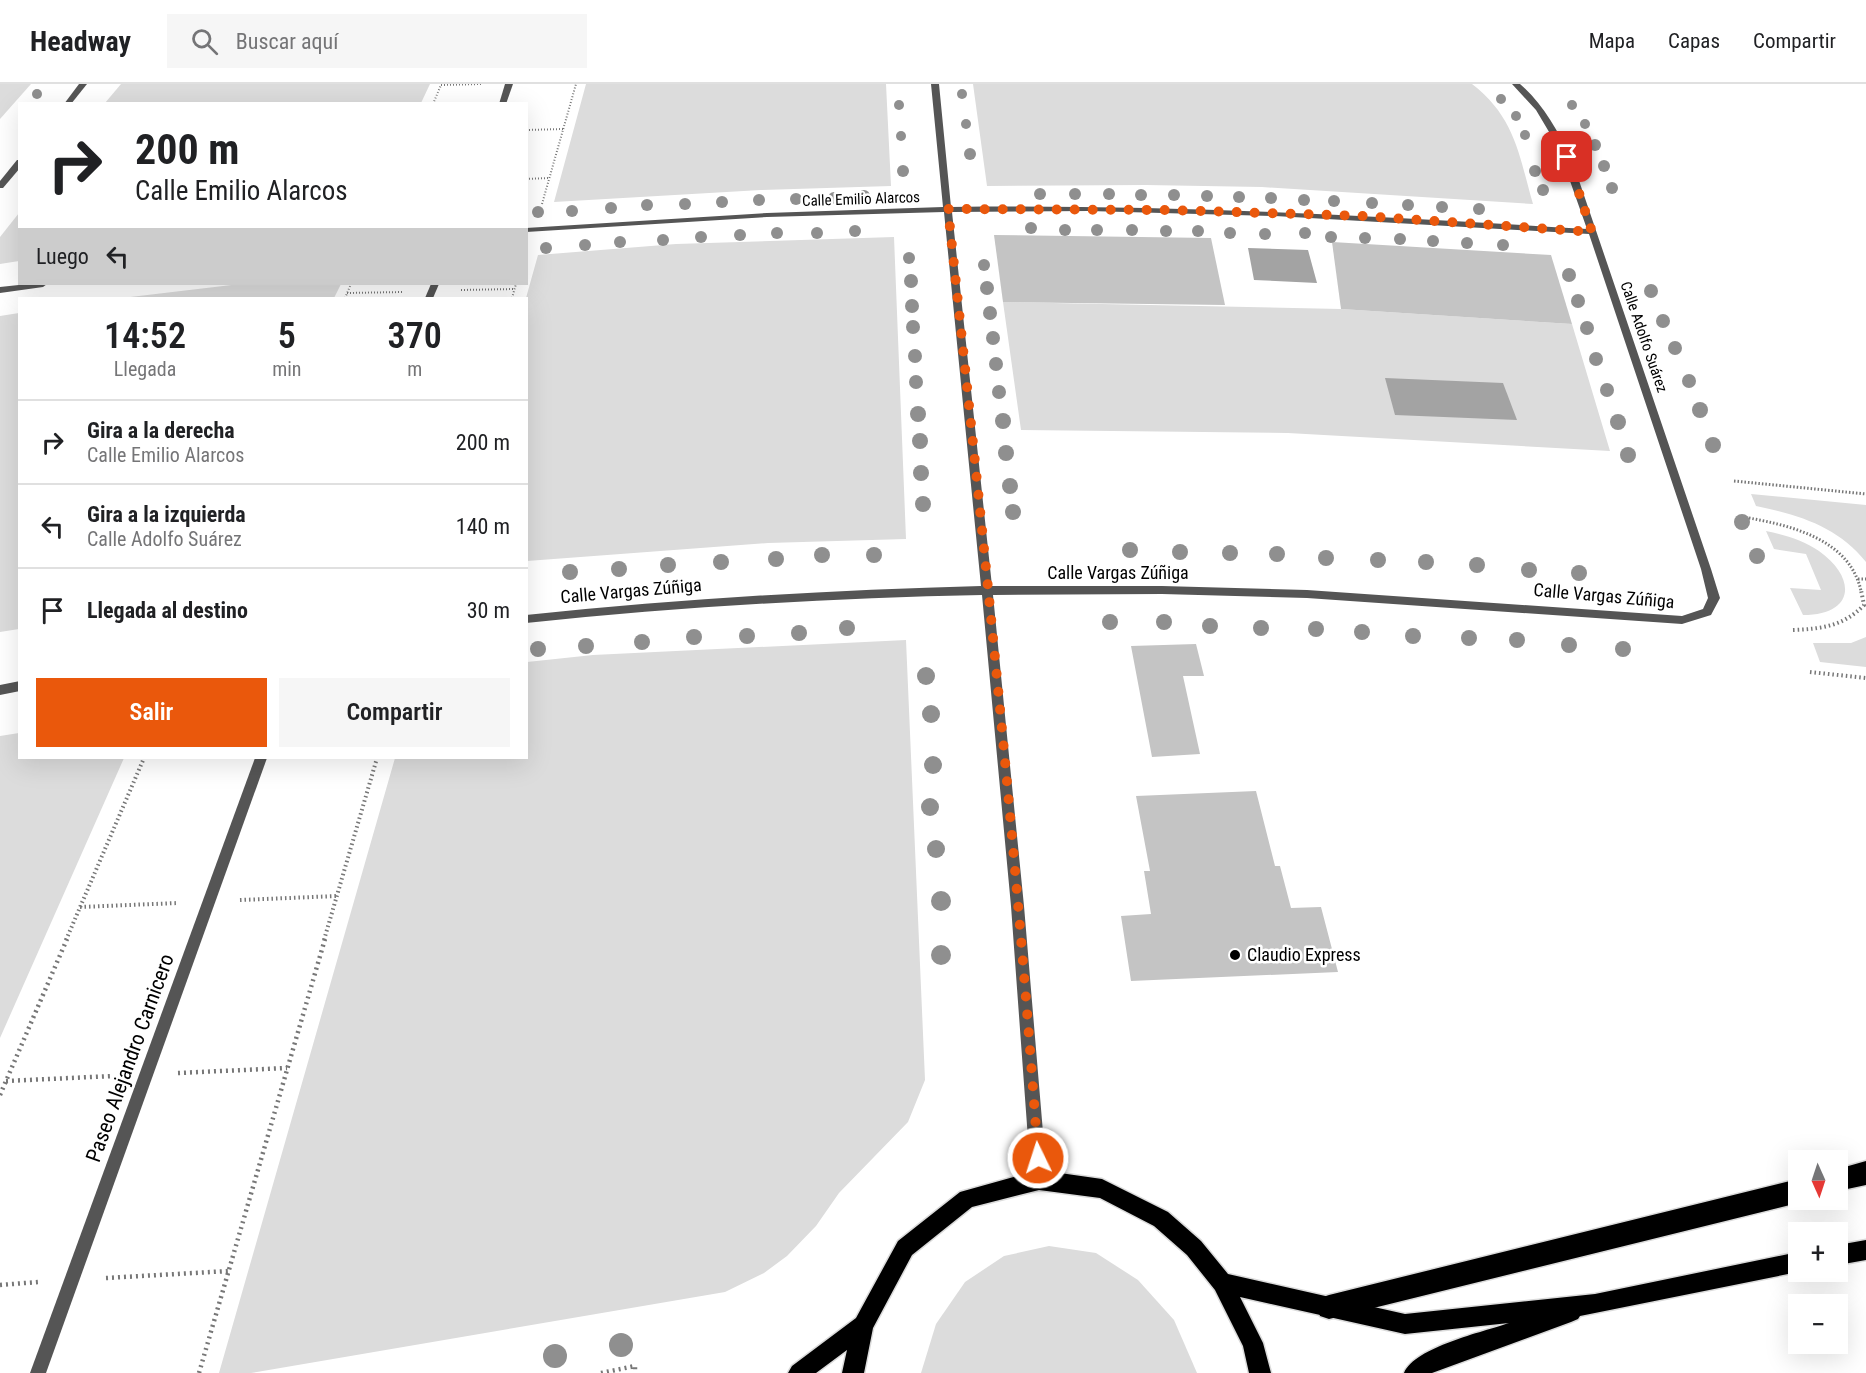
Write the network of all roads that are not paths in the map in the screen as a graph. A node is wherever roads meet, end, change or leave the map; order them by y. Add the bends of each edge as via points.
1 (83, 84) edge
2 (509, 84) edge
3 (935, 84) edge
4 (1516, 84) edge
5 (69, 102) edge
6 (503, 102) edge
7 (18, 164) edge
8 (0, 186) edge
9 (948, 209) junction
10 (528, 230) edge
11 (1592, 232) junction
12 (36, 285) edge
13 (0, 290) edge
14 (988, 591) junction
15 (1707, 612) joint
16 (528, 619) edge
17 (18, 686) edge
18 (0, 690) edge
19 (261, 759) edge
20 (1866, 1173) edge
21 (1848, 1178) edge
22 (1040, 1180) junction
23 (1788, 1193) edge
24 (1866, 1250) edge
25 (1848, 1253) edge
26 (1788, 1264) edge
27 (1222, 1283) junction
28 (1595, 1304) junction
29 (1329, 1308) junction
30 (863, 1325) junction
31 (38, 1373) edge
32 (799, 1373) edge
33 (853, 1373) edge
34 (1260, 1373) edge
35 (1415, 1373) edge

1 - 5 street
2 - 6 street
3 - 9 street
4 - 11 street, Calle Adolfo Suárez via 1550,122 1567,157
7 - 8 street
9 - 10 street, Calle Emilio Alarcos via 661,220
9 - 11 street, Calle Emilio Alarcos via 1352,216
9 - 14 street
11 - 15 street, Calle Adolfo Suárez via 1706,569 1714,598
12 - 13 street
14 - 15 street, Calle Vargas Zúñiga via 1254,592 1505,605 1682,620
14 - 16 street, Calle Vargas Zúñiga via 815,596 608,609
14 - 22 street via 1026,982
17 - 18 street
19 - 31 street, Paseo Alejandro Carnicero
20 - 21 highway
22 - 27 main road via 1102,1189 1161,1219 1194,1248
22 - 30 main road via 967,1199 905,1248
23 - 29 highway
24 - 25 main road
26 - 28 main road
27 - 29 main road
27 - 34 main road via 1253,1343
28 - 29 main road via 1405,1324
28 - 35 main road via 1431,1361
30 - 32 main road
30 - 33 main road

